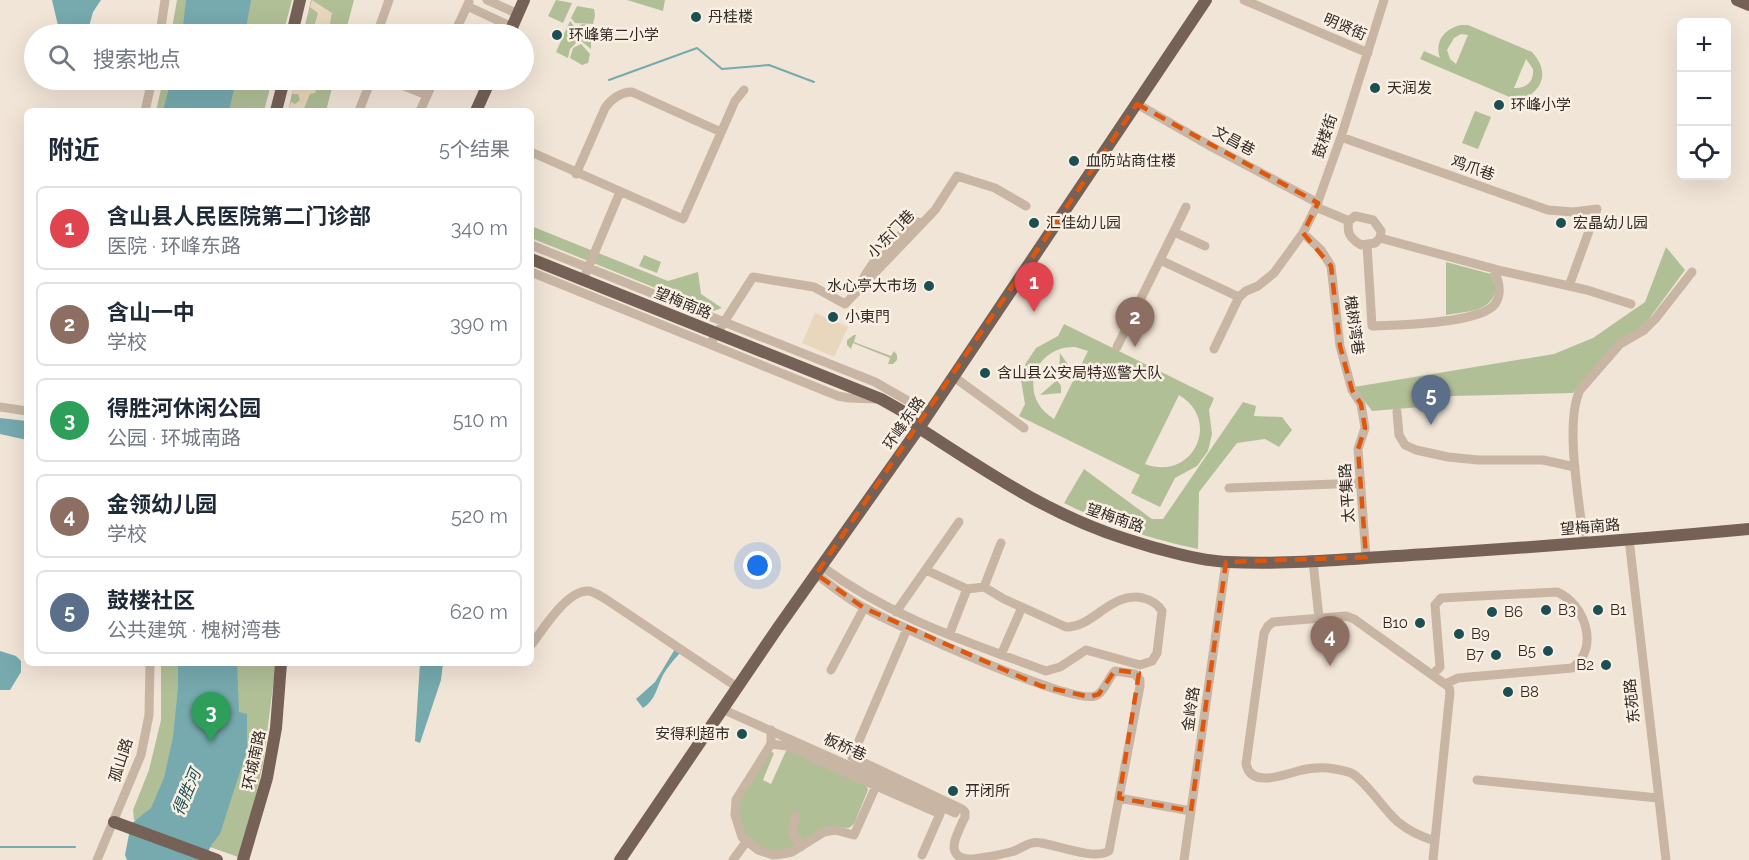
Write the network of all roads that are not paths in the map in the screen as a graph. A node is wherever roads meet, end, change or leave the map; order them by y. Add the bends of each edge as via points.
1 (165, 0) edge
2 (300, 0) edge
3 (389, 0) edge
4 (488, 0) edge
5 (524, 0) edge
6 (1206, 0) edge
7 (1244, 0) edge
8 (1384, 0) edge
9 (1737, 0) edge
10 (468, 3) edge
11 (1749, 5) edge
12 (518, 14) junction
13 (161, 24) edge
14 (294, 24) edge
15 (381, 24) edge
16 (459, 24) edge
17 (500, 24) edge
18 (514, 24) edge
19 (1368, 53) junction
20 (150, 90) edge
21 (281, 90) edge
22 (367, 90) edge
23 (414, 90) edge
24 (429, 90) edge
25 (485, 90) edge
26 (744, 90) dead end
27 (427, 95) junction
28 (1137, 104) junction
29 (146, 108) edge
30 (277, 108) edge
31 (360, 108) edge
32 (421, 108) edge
33 (477, 108) edge
34 (721, 132) junction
35 (1341, 137) junction
36 (534, 153) edge
37 (576, 174) junction
38 (620, 192) junction
39 (1317, 205) junction
40 (1026, 206) dead end
41 (1186, 207) dead end
42 (1348, 221) junction
43 (1174, 232) junction
44 (1303, 233) junction
45 (1380, 238) junction
46 (534, 245) edge
47 (1367, 245) junction
48 (1204, 246) dead end
49 (534, 260) edge
50 (1160, 260) junction
51 (588, 267) junction
52 (1493, 268) junction
53 (1692, 272) dead end
54 (534, 273) edge
55 (583, 279) junction
56 (1569, 286) junction
57 (1239, 297) junction
58 (1631, 304) dead end
59 (723, 321) junction
60 (713, 338) junction
61 (1117, 347) dead end
62 (1214, 350) dead end
63 (954, 377) junction
64 (0, 407) edge
65 (24, 411) edge
66 (1397, 412) dead end
67 (929, 413) junction
68 (919, 428) junction
69 (1024, 428) dead end
70 (1365, 428) joint
71 (1575, 466) junction
72 (1361, 483) junction
73 (1229, 488) dead end
74 (959, 522) dead end
75 (1749, 529) edge
76 (1629, 539) junction
77 (1002, 543) dead end
78 (1584, 543) junction
79 (1366, 558) junction
80 (1313, 561) junction
81 (1226, 562) junction
82 (818, 570) junction
83 (926, 570) junction
84 (984, 587) junction
85 (967, 589) junction
86 (1022, 607) junction
87 (864, 608) junction
88 (896, 612) junction
89 (1319, 618) junction
90 (907, 629) junction
91 (949, 635) junction
92 (534, 641) edge
93 (1001, 655) junction
94 (150, 666) edge
95 (281, 666) edge
96 (831, 670) dead end
97 (1432, 675) junction
98 (1445, 684) junction
99 (737, 687) junction
100 (722, 708) junction
101 (771, 730) junction
102 (771, 744) junction
103 (1477, 780) dead end
104 (876, 786) junction
105 (1119, 798) junction
106 (1658, 798) junction
107 (1191, 811) junction
108 (955, 813) dead end
109 (796, 816) dead end
110 (114, 822) junction
111 (1435, 841) junction
112 (746, 842) junction
113 (801, 848) junction
114 (922, 855) dead end
115 (97, 860) edge
116 (217, 860) edge
117 (243, 860) edge
118 (620, 860) edge
119 (733, 860) edge
120 (1184, 860) edge
121 (1433, 860) edge
122 (1666, 860) edge

1 - 13 street
2 - 14 main road
3 - 15 street
4 - 12 street
5 - 12 main road
6 - 28 main road, 环峰东路
7 - 19 street, 明贤街
8 - 19 street, 鼓楼街
9 - 11 main road
10 - 16 street
10 - 17 street
12 - 18 main road
19 - 35 street, 鼓楼街
20 - 29 street
21 - 30 main road
22 - 31 street
23 - 27 street
24 - 27 street
25 - 33 main road
26 - 34 street
27 - 32 street
28 - 39 street, 文昌巷
28 - 63 main road, 环峰东路
34 - 37 street via 627,92 604,108
34 - 38 street via 682,219
35 - 39 street, 鼓楼街
35 - 56 street, 鸡爪巷 via 1548,210 1597,209
36 - 37 street
37 - 38 street
38 - 51 street
39 - 42 street, 文昌巷
39 - 44 street, 鼓楼街
40 - 59 street, 小东门巷 via 995,188 957,176 935,210 845,304 814,287 753,277
41 - 43 street
42 - 45 street via 1355,216 1373,220 1381,231
42 - 47 street via 1349,235
43 - 48 street
43 - 50 street
44 - 57 street, 鼓楼街 via 1274,273
44 - 70 street, 槐树湾巷 via 1331,266 1340,346 1352,390 1361,404
45 - 47 street
45 - 52 street
46 - 51 street
47 - 52 street via 1372,326 1444,321 1489,310 1499,297 1499,281
49 - 55 main road, 望梅南路
50 - 57 street
50 - 61 street
51 - 55 street
51 - 59 street
52 - 56 street
53 - 71 street via 1656,318 1620,344 1580,390 1573,442
54 - 60 street
55 - 60 main road, 望梅南路
56 - 58 street
57 - 62 street
59 - 60 street
59 - 67 street via 875,382
60 - 68 main road, 望梅南路 via 881,399 904,412
63 - 67 main road, 环峰东路
63 - 69 street
64 - 65 street
66 - 71 street via 1399,435 1416,450 1448,457 1542,460
67 - 68 main road, 环峰东路
68 - 81 main road, 望梅南路 via 1025,496 1064,515 1127,539
68 - 82 main road, 环峰东路
70 - 72 street, 太平集路 via 1358,449
71 - 78 street
72 - 73 street
72 - 79 street, 太平集路
74 - 83 street
75 - 76 main road, 望梅南路
76 - 78 main road, 望梅南路
76 - 106 street, 东苑路
77 - 84 street
78 - 79 main road, 望梅南路
79 - 80 main road, 望梅南路
80 - 81 main road, 望梅南路
80 - 89 street
81 - 107 street, 金岭路
82 - 87 street
82 - 88 street
82 - 99 main road, 环峰东路
83 - 85 street
83 - 88 street
84 - 85 street
84 - 86 street
85 - 91 street
86 - 93 street
86 - 93 street via 1073,627 1119,600 1148,600 1162,611 1157,653 1152,661 1140,665 1086,650 1046,671
87 - 90 street
87 - 96 street
88 - 91 street
89 - 97 street via 1354,619
89 - 111 street via 1274,622 1264,633 1248,771 1253,776 1278,779 1313,768 1346,771 1358,778 1400,824
90 - 105 street via 1041,686 1090,697 1099,694 1115,671 1135,674 1140,686
90 - 105 street via 852,757 962,809 965,817 953,844 958,856 974,859 1037,842 1071,855 1099,859 1109,851
91 - 93 street
92 - 99 street via 567,600 590,591
94 - 110 street, 孤山路 via 149,715 141,755
95 - 117 main road, 环城南路 via 267,778
97 - 98 street
97 - 98 street via 1440,667 1435,605 1441,598 1557,592 1581,612 1586,644 1572,668 1458,678
98 - 111 street via 1450,692
99 - 100 main road, 环峰东路
100 - 101 street, 板桥巷
100 - 118 main road, 环峰东路
101 - 102 street
101 - 108 street, 板桥巷
102 - 104 street via 787,747
102 - 112 street via 736,800 736,821
103 - 106 street
104 - 113 street via 854,835 829,831
104 - 114 street via 940,814
105 - 107 street
106 - 122 street, 东苑路
107 - 120 street, 金岭路
109 - 113 street via 792,832
110 - 115 street, 孤山路
110 - 116 main road
111 - 121 street
112 - 113 street via 773,855
112 - 119 street

